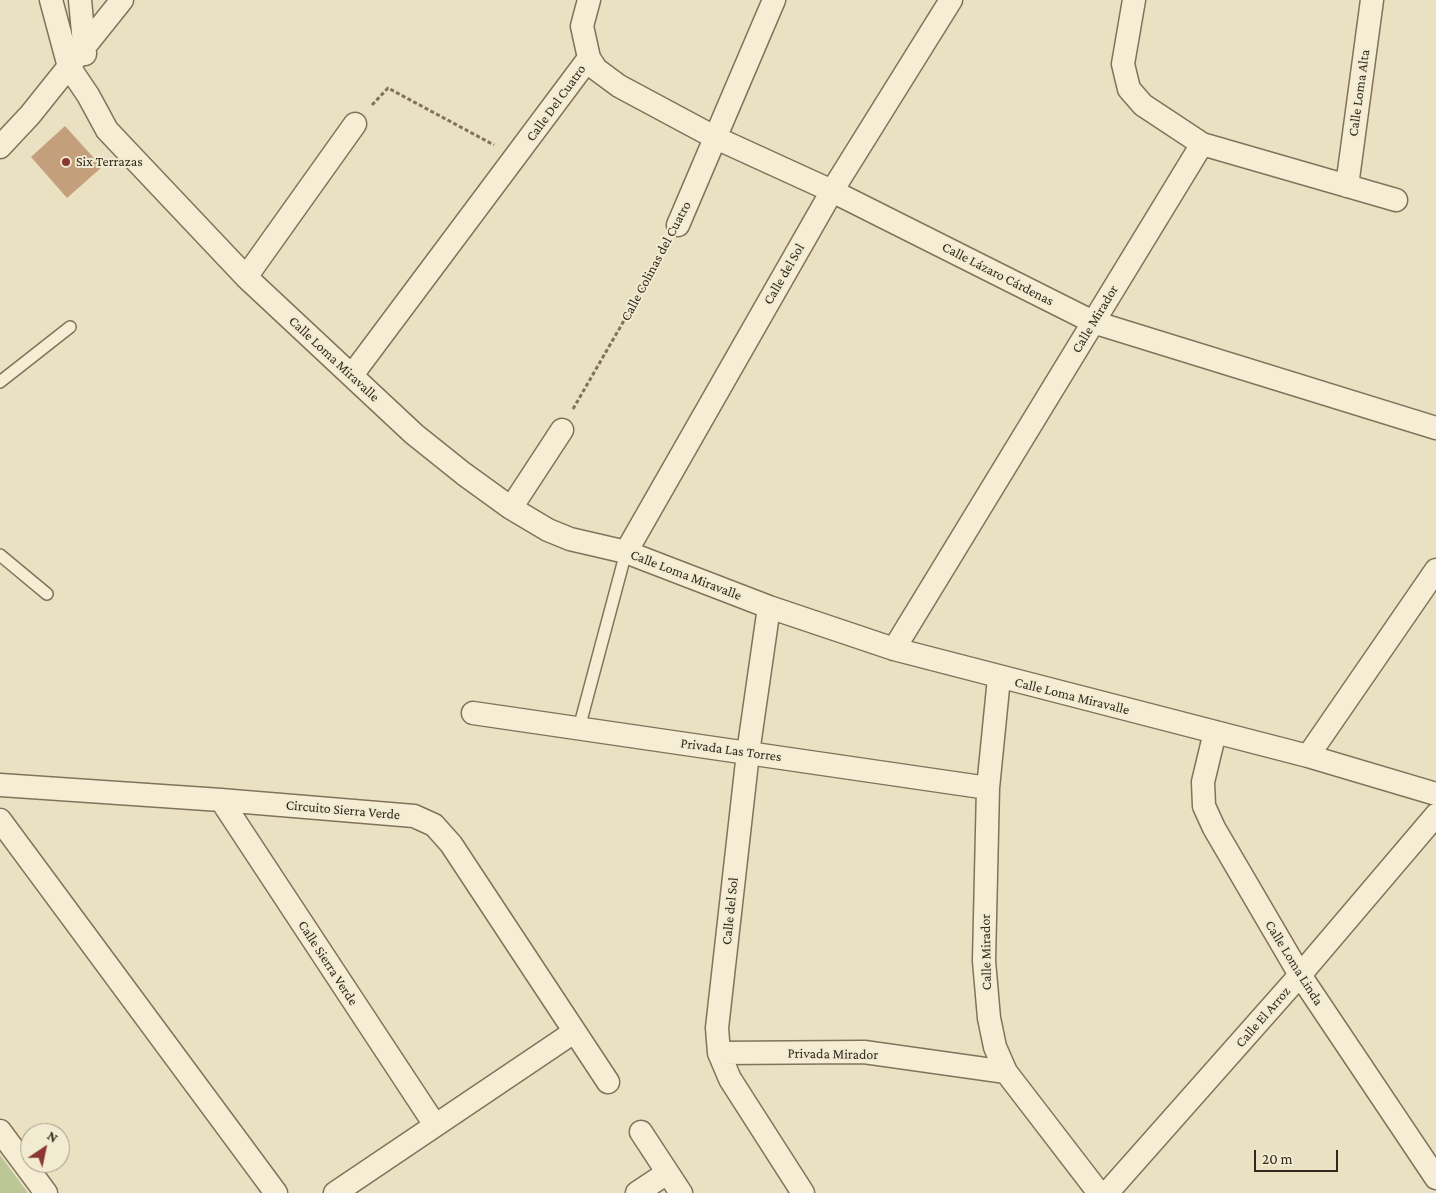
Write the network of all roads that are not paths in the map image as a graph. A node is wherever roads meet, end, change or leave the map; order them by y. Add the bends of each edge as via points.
1 (51, 0) edge
2 (80, 0) edge
3 (122, 0) edge
4 (589, 0) edge
5 (774, 0) edge
6 (951, 0) edge
7 (1134, 0) edge
8 (1372, 0) edge
9 (85, 48) junction
10 (589, 58) junction
11 (69, 66) junction
12 (88, 95) junction
13 (355, 124) dead end
14 (716, 138) junction
15 (1202, 144) junction
16 (0, 146) edge
17 (1347, 186) junction
18 (832, 191) junction
19 (1396, 200) dead end
20 (678, 225) road end
21 (246, 277) junction
22 (1093, 322) junction
23 (70, 327) dead end
24 (352, 375) junction
25 (0, 382) edge
26 (1436, 428) edge
27 (562, 430) road end
28 (511, 508) junction
29 (626, 552) junction
30 (0, 555) edge
31 (1436, 570) edge
32 (48, 594) dead end
33 (769, 607) junction
34 (894, 649) junction
35 (999, 678) junction
36 (473, 713) dead end
37 (580, 728) junction
38 (1215, 732) junction
39 (748, 753) junction
40 (1308, 756) junction
41 (0, 785) edge
42 (988, 788) junction
43 (1436, 794) edge
44 (221, 800) junction
45 (1436, 815) edge
46 (0, 820) edge
47 (1300, 975) junction
48 (574, 1032) junction
49 (719, 1053) junction
50 (1006, 1072) junction
51 (608, 1082) dead end
52 (435, 1125) junction
53 (0, 1131) edge
54 (641, 1132) dead end
55 (668, 1172) junction
56 (1436, 1178) edge
57 (46, 1193) edge
58 (276, 1193) edge
59 (335, 1193) edge
60 (637, 1193) edge
61 (681, 1193) edge
62 (804, 1193) edge
63 (1099, 1193) edge
64 (1108, 1193) edge

1 - 11 street, Calle Loma Miravalle
2 - 9 street, Calle Loma Miravalle
3 - 9 street
4 - 10 street, Calle Del Cuatro via 582,26
5 - 14 street, Calle Colinas del Cuatro
6 - 18 street, Calle del Sol
7 - 15 street via 1123,64 1129,89 1143,105
8 - 17 street, Calle Loma Alta
9 - 11 street
9 - 12 street, Calle Loma Miravalle
10 - 14 street, Calle Lázaro Cárdenas via 605,78
10 - 24 street, Calle Del Cuatro
11 - 12 street, Calle Loma Miravalle
11 - 16 street
12 - 21 street, Calle Loma Miravalle via 107,130
13 - 21 street
14 - 18 street, Calle Lázaro Cárdenas
14 - 20 street, Calle Colinas del Cuatro
15 - 17 street
15 - 22 street, Calle Mirador
17 - 19 street
18 - 22 street, Calle Lázaro Cárdenas
18 - 29 street, Calle del Sol
21 - 24 street, Calle Loma Miravalle
22 - 26 street, Calle Lázaro Cárdenas
22 - 34 street, Calle Mirador
23 - 25 lane
24 - 28 street, Calle Loma Miravalle via 414,434
27 - 28 street
28 - 29 street, Calle Loma Miravalle via 570,539
29 - 33 street, Calle Loma Miravalle
29 - 37 lane
30 - 32 lane
31 - 40 street
33 - 34 street, Calle Loma Miravalle
33 - 39 street, Calle del Sol
34 - 35 street, Calle Loma Miravalle
35 - 38 street, Calle Loma Miravalle
35 - 42 street, Calle Mirador
36 - 37 street, Privada Las Torres
37 - 39 street, Privada Las Torres
38 - 40 street, Calle Loma Miravalle
38 - 47 street, Calle Loma Linda via 1202,782 1204,806
39 - 42 street, Privada Las Torres
39 - 49 street, Calle del Sol via 717,1028
40 - 43 street, Calle Loma Miravalle
41 - 44 street, Circuito Sierra Verde
42 - 50 street, Calle Mirador via 984,961 989,1018 995,1046
44 - 48 street, Circuito Sierra Verde via 414,816 434,825 451,844
44 - 52 street, Calle Sierra Verde
45 - 47 street, Calle El Arroz
46 - 58 street
47 - 56 street, Calle Loma Linda
47 - 64 street, Calle El Arroz
48 - 51 street, Circuito Sierra Verde
48 - 52 street
49 - 50 street, Privada Mirador via 864,1052
49 - 62 street, Calle del Sol via 730,1079
50 - 63 street, Calle Mirador
52 - 59 street
53 - 57 street
54 - 55 street
55 - 60 street
55 - 61 street

